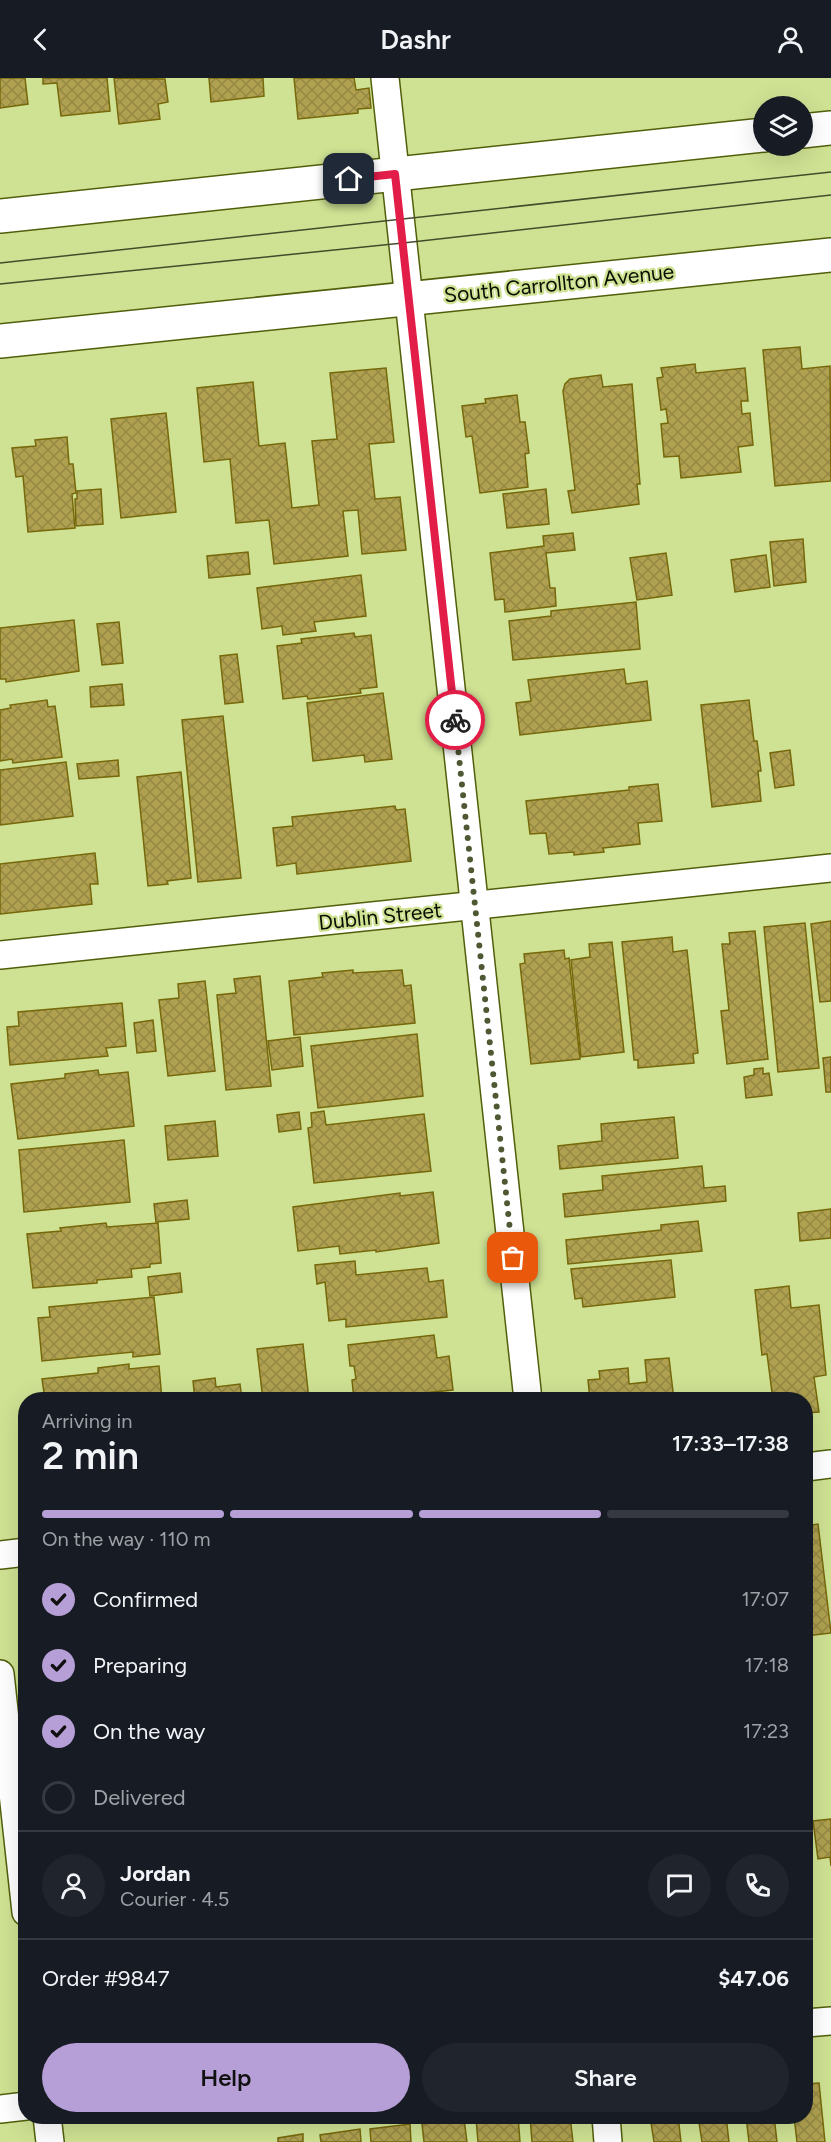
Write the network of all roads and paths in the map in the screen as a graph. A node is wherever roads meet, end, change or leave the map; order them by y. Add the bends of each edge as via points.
1 (386, 78) edge
2 (831, 128) edge
3 (813, 130) edge
4 (753, 136) edge
5 (395, 174) junction
6 (0, 216) edge
7 (831, 255) edge
8 (410, 298) junction
9 (0, 341) edge
10 (831, 868) edge
11 (475, 906) junction
12 (0, 956) edge
13 (527, 1392) edge
14 (831, 1464) edge
15 (813, 1466) edge
16 (18, 1553) edge
17 (0, 1555) edge
18 (0, 1674) edge
19 (18, 1839) edge
20 (831, 2021) edge
21 (813, 2022) edge
22 (18, 2107) edge
23 (0, 2109) edge
24 (48, 2124) edge
25 (607, 2124) edge
26 (50, 2142) edge
27 (608, 2142) edge

1 - 5 street
2 - 3 main road
4 - 5 main road
5 - 6 main road
5 - 8 street
7 - 8 main road, South Carrollton Avenue
8 - 9 main road, South Carrollton Avenue
8 - 11 street
10 - 11 street, Dublin Street
11 - 12 street, Dublin Street
11 - 13 street
14 - 15 street
16 - 17 street
18 - 19 street
20 - 21 street
22 - 23 street
24 - 26 street
25 - 27 street

